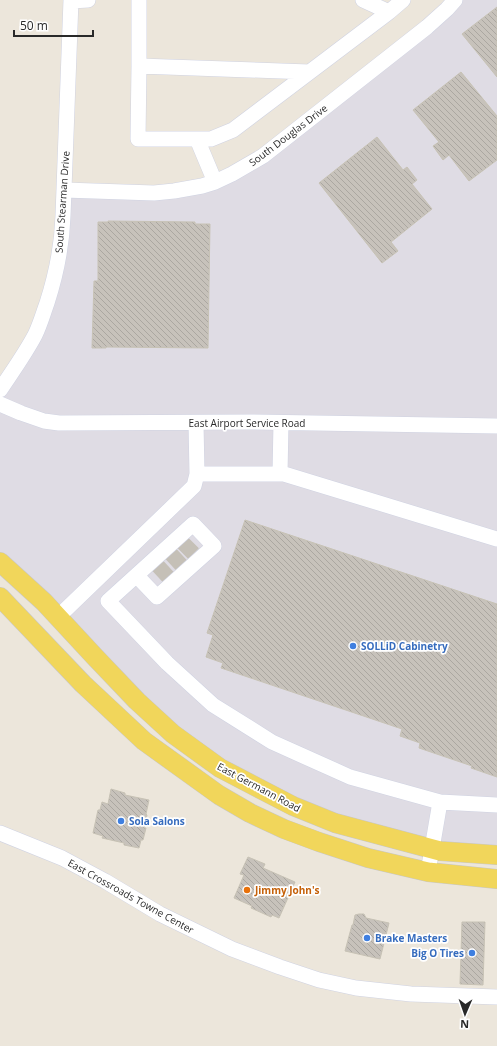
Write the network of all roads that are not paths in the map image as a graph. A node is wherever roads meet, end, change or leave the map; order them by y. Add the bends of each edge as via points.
1 (71, 0) edge
2 (88, 0) edge
3 (138, 0) edge
4 (363, 0) edge
5 (404, 0) edge
6 (455, 0) edge
7 (388, 12) junction
8 (139, 66) junction
9 (309, 72) junction
10 (197, 139) junction
11 (215, 182) junction
12 (64, 190) junction
13 (0, 390) edge
14 (0, 404) edge
15 (196, 423) junction
16 (281, 423) junction
17 (497, 426) edge
18 (197, 474) junction
19 (280, 474) junction
20 (497, 539) edge
21 (0, 562) edge
22 (137, 576) junction
23 (92, 584) junction
24 (0, 597) edge
25 (108, 601) junction
26 (58, 617) junction
27 (136, 733) junction
28 (226, 772) junction
29 (440, 802) junction
30 (497, 805) edge
31 (0, 833) edge
32 (432, 849) junction
33 (497, 855) edge
34 (428, 872) junction
35 (497, 879) edge
36 (497, 997) edge

1 - 2 street
1 - 12 street, South Stearman Drive
3 - 8 street
4 - 7 street
5 - 7 street
6 - 11 street, South Douglas Drive via 427,26 263,156
7 - 9 street
8 - 9 street
8 - 10 street via 138,139
9 - 10 street via 233,130 211,139
10 - 11 street
11 - 12 street, South Douglas Drive via 154,193
12 - 13 street, South Stearman Drive via 58,260 44,311 36,334
14 - 15 street, East Airport Service Road via 59,424
15 - 16 street, East Airport Service Road
15 - 18 street
16 - 17 street, East Airport Service Road
16 - 19 street
18 - 19 street
18 - 23 street via 194,486
19 - 20 street
21 - 26 main road, East Germann Road
22 - 22 street via 155,564 181,540 193,524 214,546 197,558 157,596
22 - 25 street
23 - 25 street
23 - 26 street
24 - 27 main road via 83,684
25 - 29 street via 167,664 213,705 272,742 350,777
26 - 28 main road, East Germann Road via 142,706 173,734
27 - 28 main road via 157,737 207,771
27 - 34 main road via 219,795 250,813 319,842 368,858
28 - 32 main road, East Germann Road via 293,806 335,823
29 - 30 street
29 - 32 street
31 - 36 street, East Crossroads Towne Center via 62,858 105,880 160,914 232,949 280,967 356,988 411,994
32 - 33 main road, East Germann Road
32 - 34 street
34 - 35 main road

